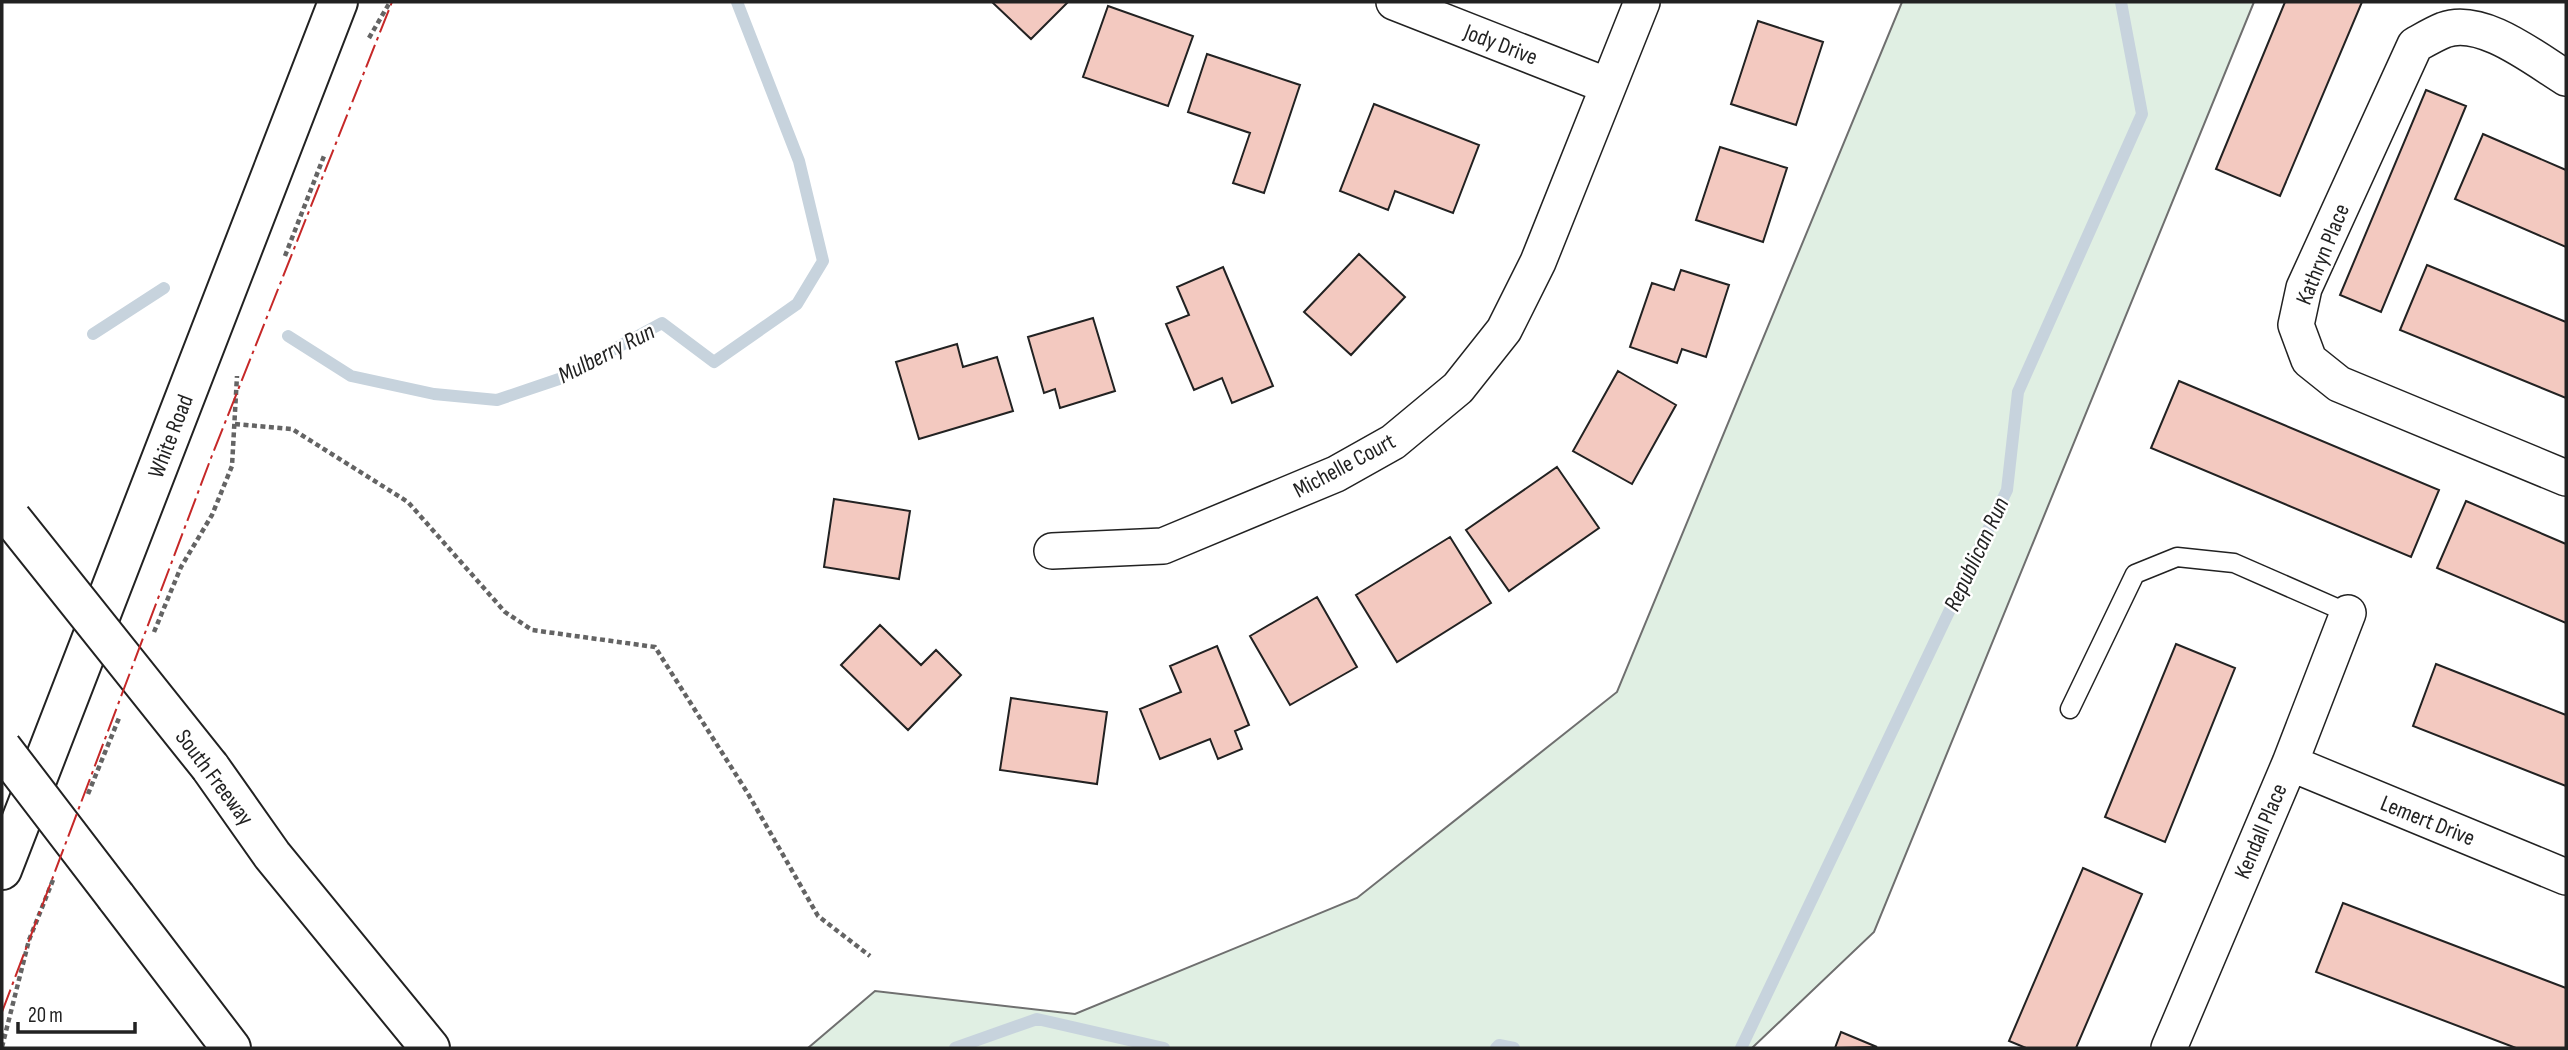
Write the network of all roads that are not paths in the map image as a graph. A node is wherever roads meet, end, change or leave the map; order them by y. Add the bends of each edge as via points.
1 (338, 2) edge
2 (1394, 2) edge
3 (1642, 2) edge
4 (2566, 78) edge
5 (1608, 86) junction
6 (2566, 478) edge
7 (7, 512) edge
8 (1052, 551) dead end
9 (2348, 613) joint
10 (2070, 709) dead end
11 (2, 748) edge
12 (2290, 763) junction
13 (2, 870) edge
14 (2566, 877) edge
15 (231, 1048) edge
16 (430, 1048) edge
17 (2169, 1048) edge

1 - 13 main road, White Road
2 - 5 street, Jody Drive
3 - 5 street, Michelle Court
4 - 6 street, Kathryn Place via 2482,29 2446,29 2415,45 2304,288 2296,325 2309,360 2339,384
5 - 8 street, Michelle Court via 1538,262 1504,330 1458,388 1393,442 1336,474 1164,547
7 - 16 main road, South Freeway, bridge via 210,767 272,855
9 - 10 lane via 2234,563 2177,557 2135,574
9 - 12 street, Kendall Place
11 - 15 main road, bridge
12 - 14 street, Lemert Drive
12 - 17 street, Kendall Place

